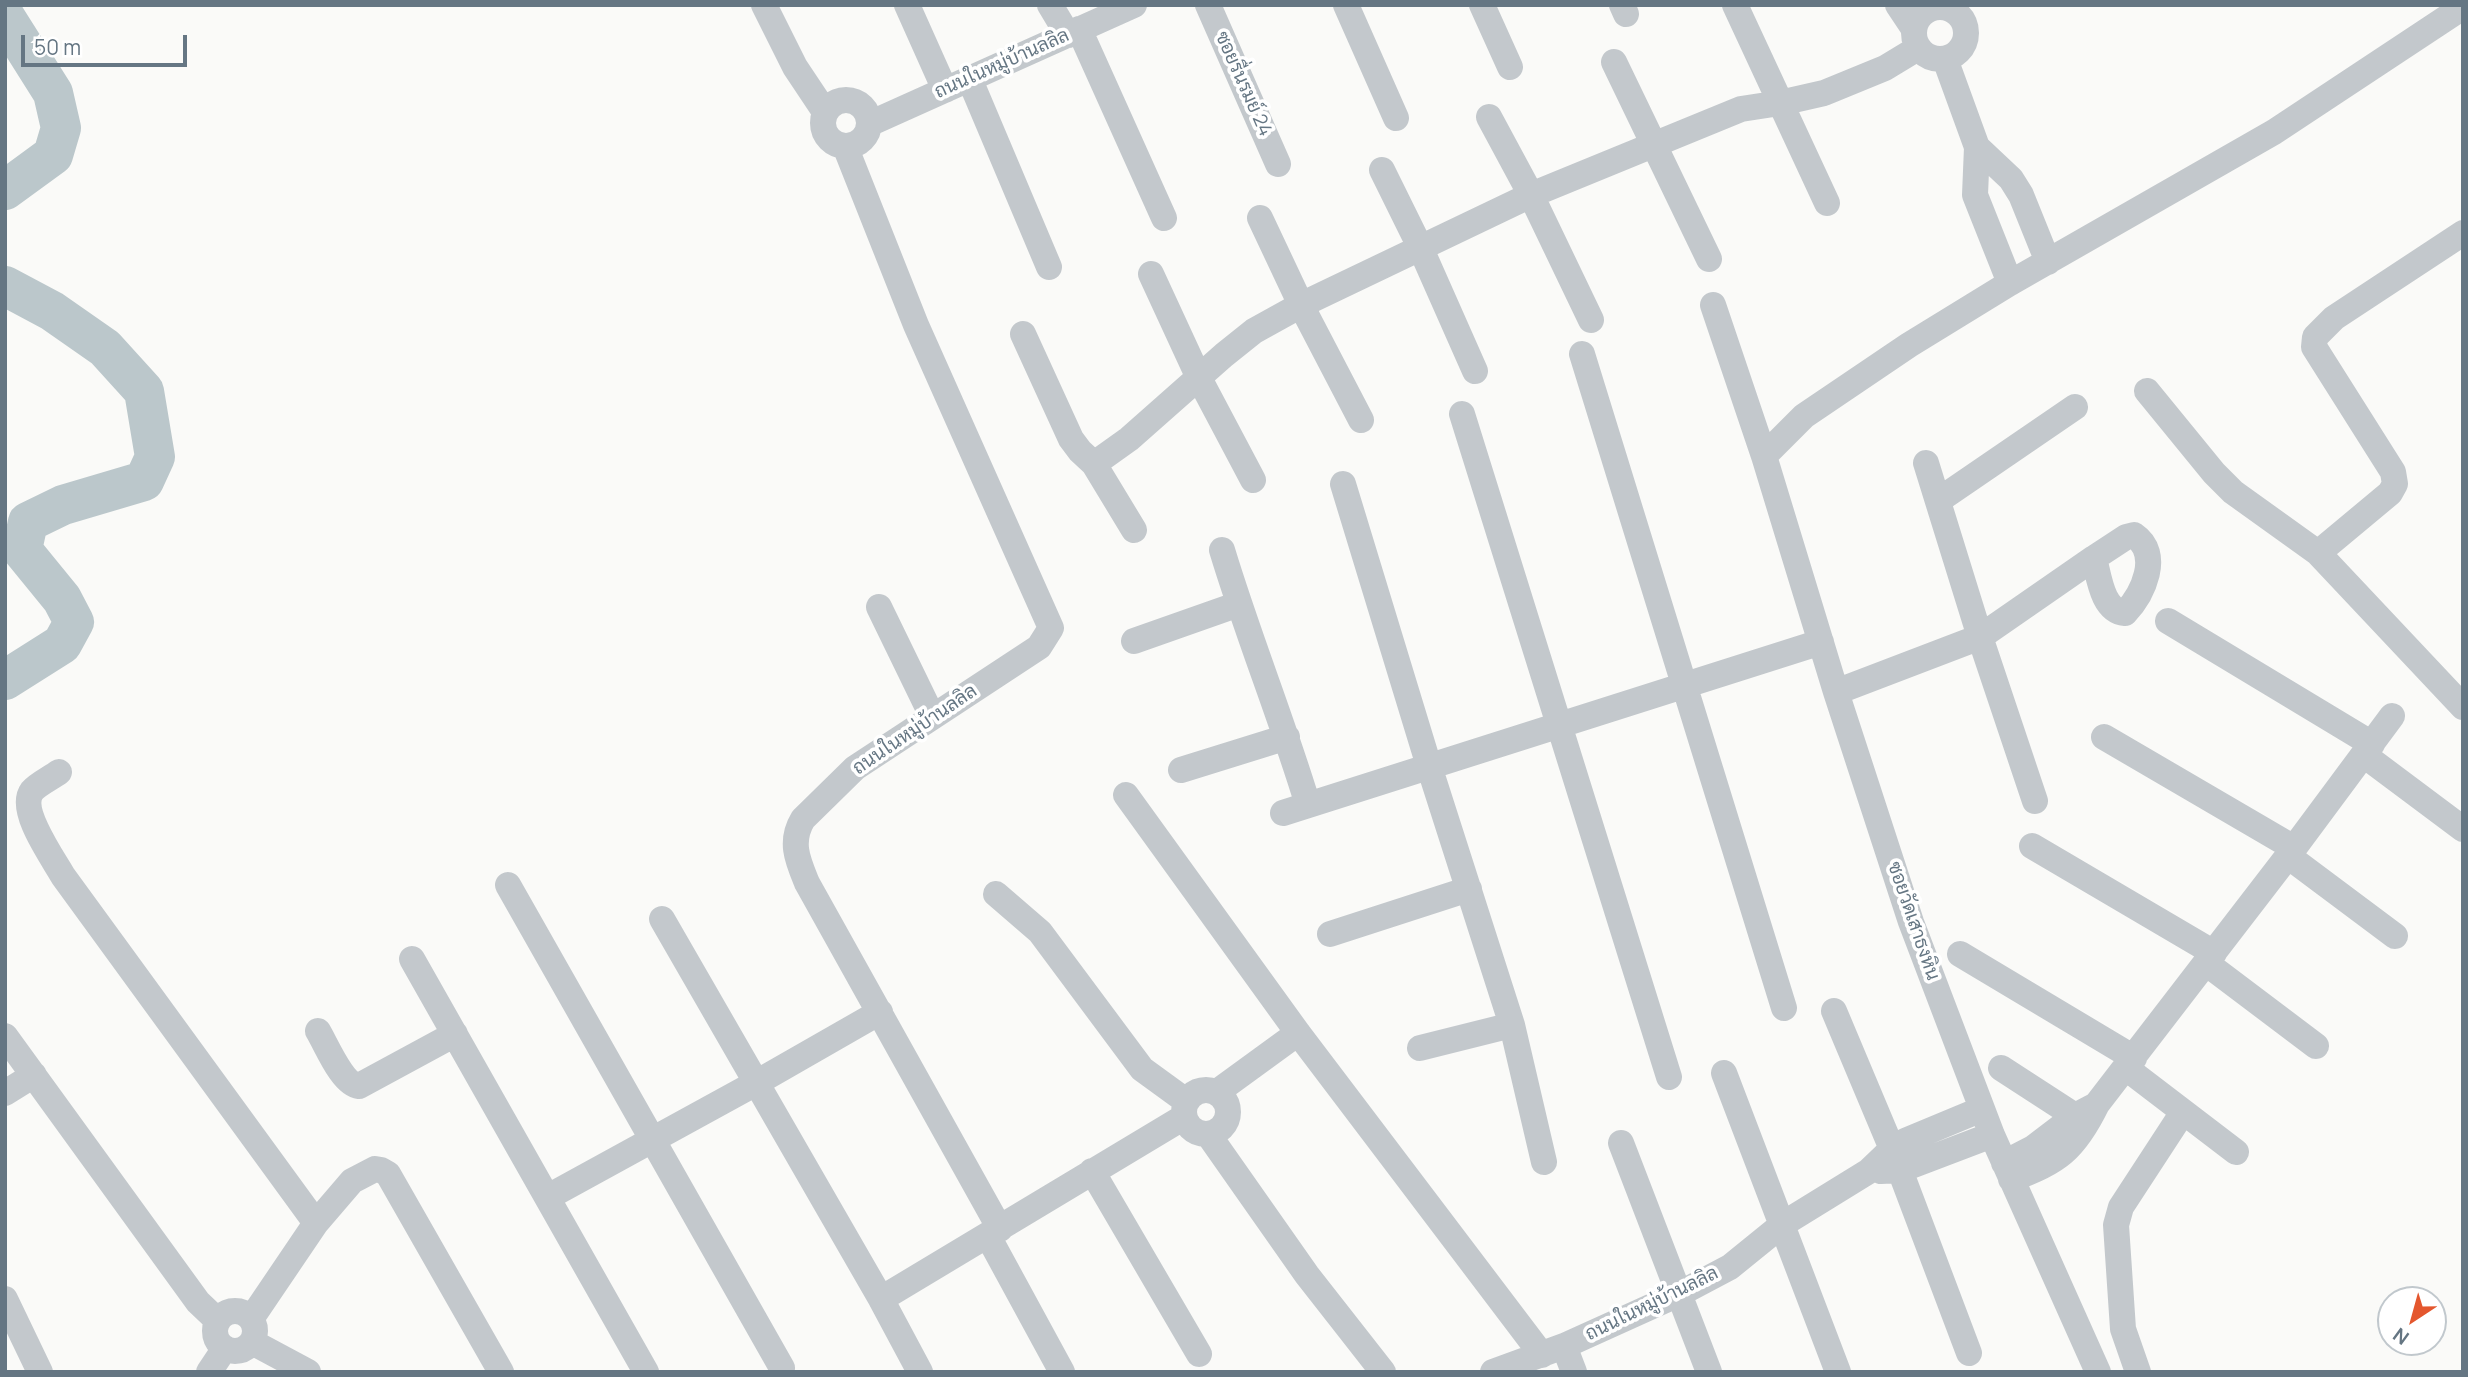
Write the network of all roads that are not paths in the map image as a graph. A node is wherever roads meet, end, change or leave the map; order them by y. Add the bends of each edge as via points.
1 (764, 5) edge
2 (907, 5) edge
3 (1050, 5) edge
4 (1134, 5) edge
5 (1208, 5) edge
6 (1346, 5) edge
7 (1482, 5) edge
8 (1735, 5) edge
9 (1898, 5) edge
10 (2463, 7) edge
11 (1955, 8) edge
12 (1073, 32) junction
13 (1916, 38) junction
14 (1945, 59) junction
15 (1615, 62) dead end
16 (1510, 67) dead end
17 (970, 80) junction
18 (945, 90) junction
19 (1780, 103) junction
20 (825, 113) junction
21 (1489, 117) dead end
22 (1396, 118) dead end
23 (869, 124) junction
24 (1653, 144) junction
25 (845, 146) junction
26 (1977, 148) junction
27 (1278, 164) dead end
28 (1382, 170) dead end
29 (1531, 195) junction
30 (1827, 203) dead end
31 (1164, 218) dead end
32 (1260, 219) dead end
33 (2463, 233) edge
34 (1421, 249) junction
35 (1709, 259) dead end
36 (2048, 262) junction
37 (1049, 267) dead end
38 (1151, 274) dead end
39 (2010, 283) junction
40 (1301, 305) junction
41 (1713, 305) dead end
42 (1591, 320) dead end
43 (1023, 334) dead end
44 (1582, 354) dead end
45 (1475, 371) dead end
46 (1199, 378) junction
47 (2147, 391) dead end
48 (2075, 407) dead end
49 (1462, 414) dead end
50 (1361, 419) dead end
51 (1764, 456) junction
52 (1926, 463) dead end
53 (1094, 464) junction
54 (1253, 480) dead end
55 (1343, 484) dead end
56 (1939, 500) junction
57 (1134, 530) dead end
58 (1222, 550) dead end
59 (2318, 553) junction
60 (2094, 558) dead end
61 (1239, 604) junction
62 (879, 607) dead end
63 (2168, 621) dead end
64 (1980, 637) junction
65 (1134, 641) dead end
66 (1821, 642) junction
67 (1685, 685) junction
68 (1836, 692) junction
69 (2463, 707) edge
70 (932, 716) junction
71 (2392, 716) dead end
72 (1559, 724) junction
73 (1287, 737) junction
74 (2104, 737) dead end
75 (2368, 749) junction
76 (1429, 766) junction
77 (1181, 770) dead end
78 (59, 772) dead end
79 (1126, 795) dead end
80 (2035, 801) dead end
81 (1308, 805) junction
82 (1283, 813) dead end
83 (2463, 829) edge
84 (2032, 846) dead end
85 (2291, 852) junction
86 (508, 885) dead end
87 (1469, 889) junction
88 (996, 894) dead end
89 (662, 919) dead end
90 (1330, 934) dead end
91 (2395, 936) dead end
92 (1960, 954) dead end
93 (2210, 958) junction
94 (412, 959) dead end
95 (1784, 1008) dead end
96 (1834, 1011) dead end
97 (880, 1012) junction
98 (1512, 1025) junction
99 (318, 1031) dead end
100 (1298, 1033) junction
101 (455, 1034) junction
102 (5, 1036) edge
103 (2316, 1046) dead end
104 (1420, 1048) dead end
105 (2130, 1063) junction
106 (2001, 1068) dead end
107 (1724, 1073) dead end
108 (34, 1075) junction
109 (1669, 1077) dead end
110 (757, 1083) junction
111 (1217, 1092) junction
112 (5, 1093) edge
113 (1185, 1109) junction
114 (1982, 1109) junction
115 (2183, 1111) junction
116 (2086, 1116) junction
117 (1208, 1134) junction
118 (1992, 1135) junction
119 (654, 1139) junction
120 (1621, 1143) dead end
121 (2236, 1152) dead end
122 (1896, 1160) junction
123 (1544, 1162) dead end
124 (1092, 1171) junction
125 (2007, 1171) junction
126 (548, 1198) junction
127 (316, 1223) junction
128 (1783, 1224) junction
129 (994, 1233) junction
130 (1679, 1294) junction
131 (5, 1299) edge
132 (881, 1299) junction
133 (218, 1321) junction
134 (252, 1330) junction
135 (225, 1348) junction
136 (1553, 1350) junction
137 (1969, 1353) dead end
138 (1199, 1354) dead end
139 (782, 1368) dead end
140 (40, 1372) edge
141 (209, 1372) edge
142 (308, 1372) edge
143 (501, 1372) edge
144 (646, 1372) edge
145 (920, 1372) edge
146 (1062, 1372) edge
147 (1384, 1372) edge
148 (1493, 1372) edge
149 (1574, 1372) edge
150 (1709, 1372) edge
151 (1838, 1372) edge
152 (2098, 1372) edge
153 (2138, 1372) edge

1 - 20 street
2 - 18 street
3 - 12 street
4 - 12 street, ถนนในหมู่บ้านลลิล
5 - 27 street, ซอยรื่นรมย์ 24
6 - 22 street
7 - 16 street
8 - 19 street
9 - 13 street
10 - 36 street via 2274,132
11 - 13 street via 1925,12 1918,19
11 - 14 street via 1965,38 1962,48
12 - 17 street, ถนนในหมู่บ้านลลิล
12 - 31 street
13 - 14 street via 1926,55
13 - 19 street via 1873,73 1824,93
14 - 26 street
15 - 24 street
17 - 18 street, ถนนในหมู่บ้านลลิล
17 - 37 street
18 - 23 street, ถนนในหมู่บ้านลลิล
19 - 24 street via 1741,109
19 - 30 street
20 - 23 street via 831,105 847,99 863,107
20 - 25 street via 824,130 836,144
21 - 29 street
23 - 25 street via 862,140
24 - 29 street
24 - 35 street
25 - 70 street, ถนนในหมู่บ้านลลิล via 916,325 1051,628 1040,647
26 - 36 street via 2011,179 2021,195
26 - 39 street via 1975,195
28 - 34 street
29 - 34 street
29 - 42 street
32 - 40 street
33 - 59 street via 2334,318 2315,337 2314,347 2393,472 2395,484
34 - 40 street
34 - 45 street
36 - 39 street
38 - 46 street
39 - 51 street via 1804,416
40 - 46 street via 1254,331
40 - 50 street
41 - 51 street, ซอยวัดเสาธงหิน
43 - 53 street via 1071,439
44 - 67 street
46 - 53 street
46 - 54 street
47 - 59 street via 2233,492
48 - 56 street
49 - 72 street
51 - 66 street, ซอยวัดเสาธงหิน
52 - 56 street
53 - 57 street
55 - 76 street
56 - 64 street
58 - 61 street
59 - 69 street
60 - 64 street
61 - 65 street
61 - 73 street
62 - 70 street
63 - 75 street
64 - 68 street
64 - 80 street
66 - 67 street
66 - 68 street, ซอยวัดเสาธงหิน
67 - 72 street
67 - 95 street
68 - 114 street, ซอยวัดเสาธงหิน via 1911,922
70 - 97 street, ถนนในหมู่บ้านลลิล via 855,768 803,819 795,841 807,883
71 - 75 street
72 - 76 street
72 - 109 street
73 - 77 street
73 - 81 street
74 - 85 street
75 - 83 street
75 - 85 street
76 - 81 street
76 - 87 street
78 - 127 street via 32,791 28,803 29,815 63,876
79 - 100 street
81 - 82 street
84 - 93 street
85 - 91 street
85 - 93 street
86 - 119 street
87 - 90 street
87 - 98 street
88 - 113 street via 1040,932 1142,1069
89 - 110 street
92 - 105 street
93 - 103 street
93 - 105 street
94 - 101 street
96 - 122 street
97 - 110 street
97 - 129 street, ถนนในหมู่บ้านลลิล
98 - 104 street
98 - 123 street
99 - 101 street via 345,1077 359,1086
100 - 111 street
100 - 136 street
101 - 126 street
102 - 108 street
105 - 115 street
105 - 116 street
106 - 116 street
107 - 128 street
108 - 112 street
108 - 133 street via 198,1302
110 - 119 street
110 - 132 street
111 - 113 street via 1194,1092
111 - 117 street via 1227,1104 1226,1120
113 - 117 street via 1193,1130
113 - 124 street
114 - 118 street, ซอยวัดเสาธงหิน
114 - 122 street, ถนนในหมู่บ้านลลิล via 1925,1132
115 - 121 street
115 - 153 street via 2121,1207 2116,1225 2123,1329
116 - 125 street via 2063,1155 2039,1169
117 - 147 street via 1307,1275
118 - 122 street, ถนนในหมู่บ้านลลิล
118 - 125 street, ซอยวัดเสาธงหิน
119 - 126 street
119 - 139 street
120 - 130 street
122 - 128 street, ถนนในหมู่บ้านลลิล via 1869,1171
122 - 137 street
124 - 129 street
124 - 138 street
125 - 152 street, ซอยวัดเสาธงหิน
126 - 144 street
127 - 134 street
127 - 143 street via 352,1181 375,1169 388,1174
128 - 130 street, ถนนในหมู่บ้านลลิล via 1730,1267
128 - 151 street
129 - 132 street
129 - 146 street, ถนนในหมู่บ้านลลิล
130 - 136 street, ถนนในหมู่บ้านลลิล
130 - 150 street
131 - 140 street
132 - 145 street
133 - 134 street via 238,1312
133 - 135 street via 216,1336
134 - 135 street via 240,1350
134 - 142 street
135 - 141 street
136 - 148 street, ถนนในหมู่บ้านลลิล
136 - 149 street

